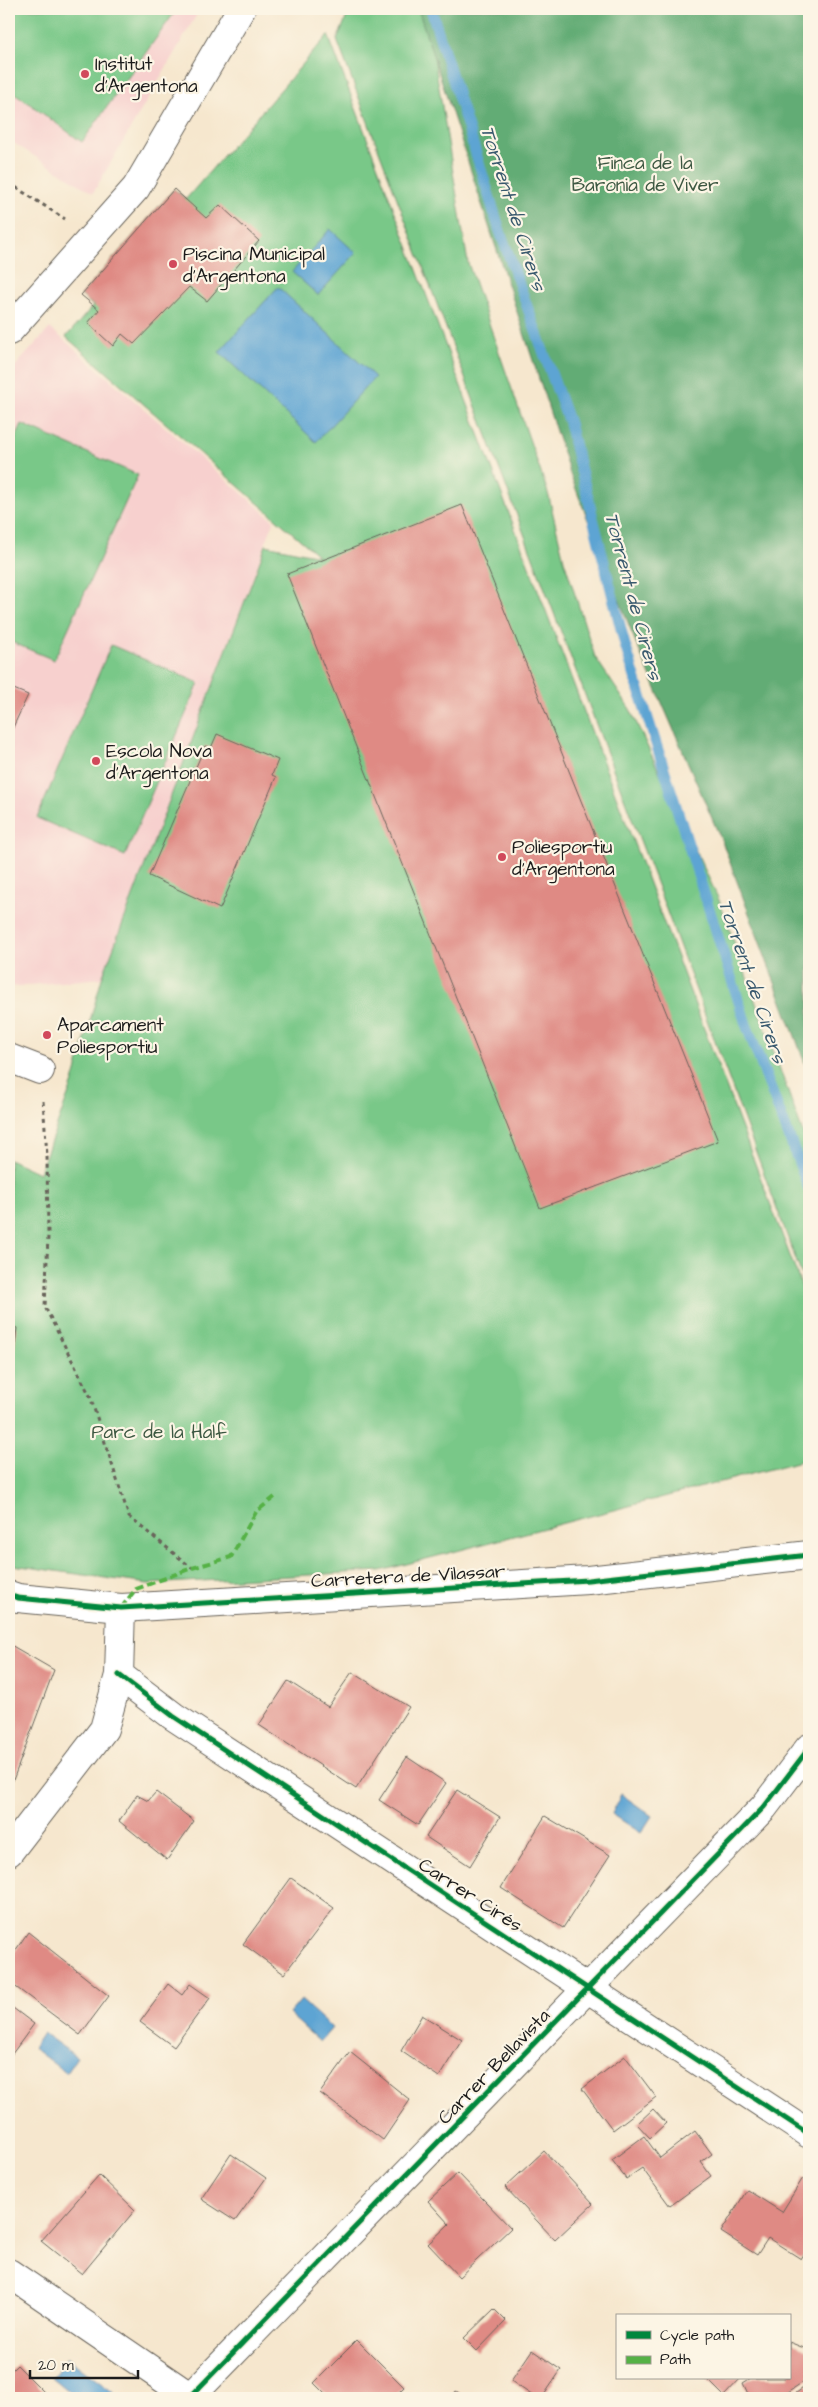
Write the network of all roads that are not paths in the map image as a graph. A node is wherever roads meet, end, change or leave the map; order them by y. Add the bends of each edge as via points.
1 (241, 9) edge
2 (9, 331) edge
3 (9, 1058) edge
4 (40, 1070) road end
5 (809, 1554) edge
6 (9, 1595) edge
7 (121, 1608) junction
8 (119, 1675) junction
9 (809, 1748) edge
10 (9, 1852) edge
11 (589, 1989) junction
12 (809, 2134) edge
13 (9, 2272) edge
14 (190, 2398) edge

1 - 2 street via 136,188
3 - 4 street
5 - 7 street, Carretera de Vilassar via 588,1580
6 - 7 street, Carretera de Vilassar
7 - 8 street
8 - 10 street via 104,1729
8 - 11 street, Carrer Cirés via 173,1716
9 - 11 street, Carrer Bellavista via 764,1807
11 - 12 street, Carrer Cirés
11 - 14 street, Carrer Bellavista
13 - 14 street

